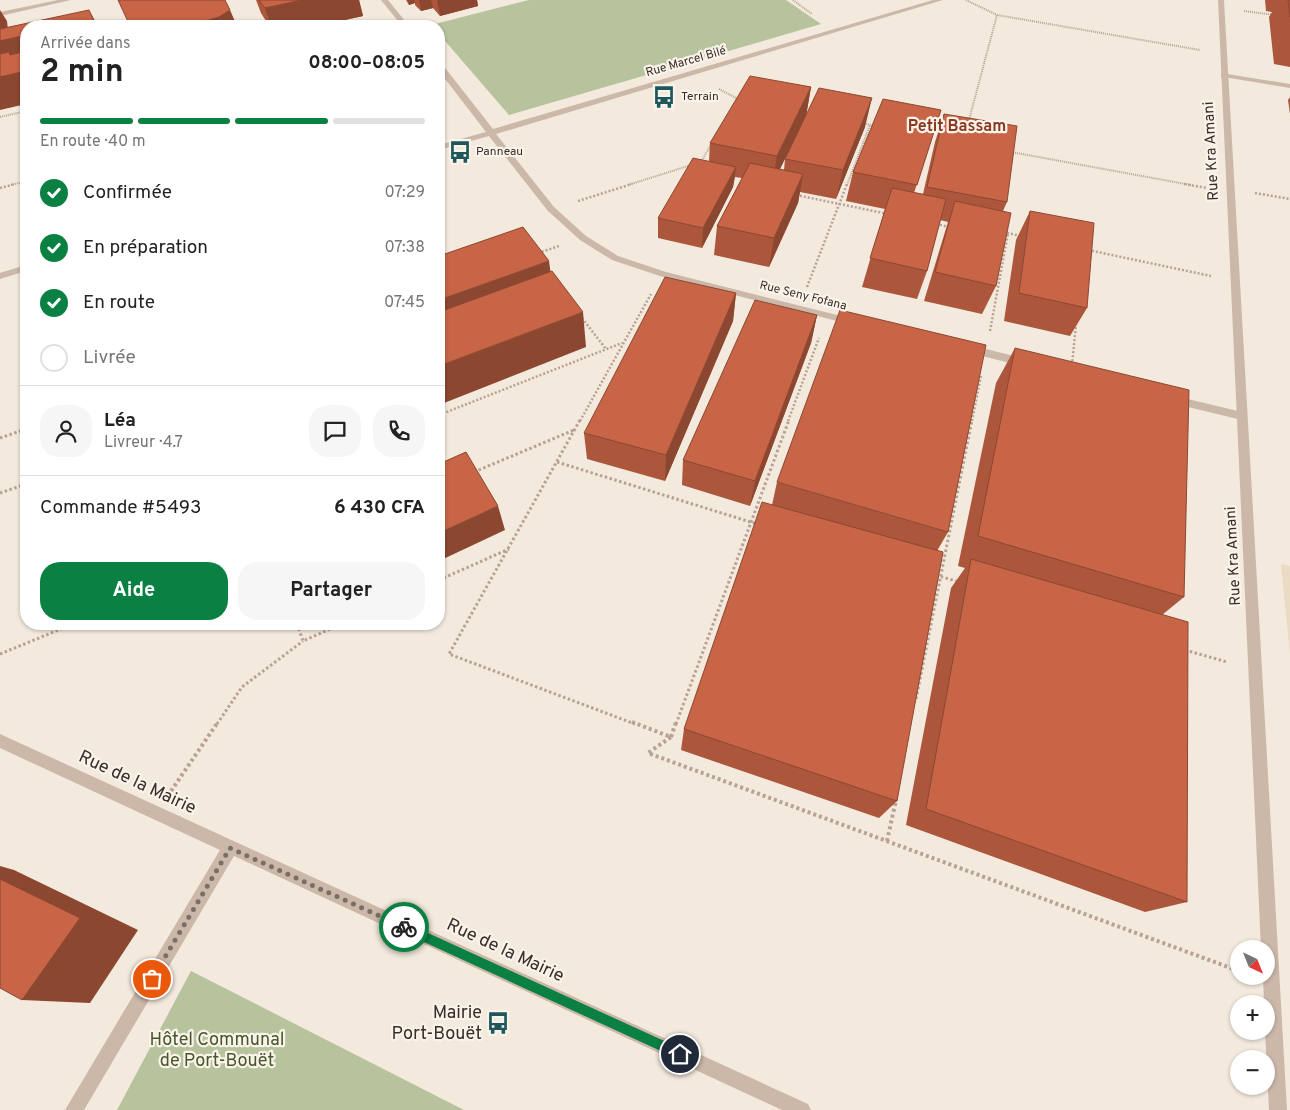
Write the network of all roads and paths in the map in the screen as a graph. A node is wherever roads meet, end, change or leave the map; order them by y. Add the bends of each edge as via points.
1 (68, 0) edge
2 (384, 0) edge
3 (940, 0) edge
4 (966, 0) edge
5 (1221, 4) edge
6 (0, 14) edge
7 (997, 15) junction
8 (1280, 16) dead end
9 (401, 20) edge
10 (1223, 54) junction
11 (445, 73) edge
12 (1224, 75) junction
13 (1290, 86) edge
14 (737, 100) edge
15 (746, 101) edge
16 (20, 112) edge
17 (0, 117) edge
18 (860, 123) edge
19 (968, 124) edge
20 (870, 125) junction
21 (879, 126) edge
22 (492, 132) junction
23 (715, 138) edge
24 (445, 146) edge
25 (1008, 160) edge
26 (692, 165) edge
27 (697, 167) edge
28 (20, 183) edge
29 (0, 188) edge
30 (1230, 190) junction
31 (790, 193) edge
32 (1290, 199) edge
33 (838, 203) junction
34 (551, 209) junction
35 (896, 216) edge
36 (934, 224) edge
37 (954, 228) edge
38 (1001, 232) edge
39 (1008, 233) junction
40 (999, 237) edge
41 (1027, 237) edge
42 (583, 238) junction
43 (1006, 239) junction
44 (1084, 249) edge
45 (535, 254) edge
46 (20, 270) edge
47 (663, 274) junction
48 (0, 276) edge
49 (1235, 280) junction
50 (799, 308) junction
51 (579, 314) edge
52 (827, 316) junction
53 (1077, 316) edge
54 (864, 325) edge
55 (622, 343) junction
56 (958, 346) edge
57 (606, 349) junction
58 (986, 353) junction
59 (1071, 374) joint
60 (1156, 395) edge
61 (445, 412) edge
62 (1242, 416) junction
63 (576, 429) junction
64 (20, 431) edge
65 (0, 438) edge
66 (557, 462) junction
67 (466, 475) edge
68 (20, 486) edge
69 (0, 493) edge
70 (751, 522) junction
71 (760, 525) edge
72 (509, 549) junction
73 (930, 574) edge
74 (940, 576) junction
75 (445, 577) edge
76 (969, 585) edge
77 (58, 630) edge
78 (299, 630) edge
79 (328, 630) edge
80 (303, 641) junction
81 (1179, 648) edge
82 (0, 654) edge
83 (1255, 671) junction
84 (915, 704) edge
85 (671, 737) junction
86 (0, 741) edge
87 (897, 792) edge
88 (156, 813) junction
89 (888, 841) junction
90 (230, 848) junction
91 (1230, 968) edge
92 (74, 1110) edge
93 (802, 1110) edge
94 (1278, 1110) edge

1 - 6 street
2 - 9 street
3 - 22 street, Rue Marcel Bilé
4 - 7 path
5 - 8 path
5 - 10 street, Rue Kra Amani
7 - 10 path
7 - 19 path
10 - 12 street, Rue Kra Amani
11 - 22 street, Rue Seny Fofana
12 - 13 street
12 - 30 street, Rue Kra Amani
14 - 15 path
16 - 17 path
18 - 20 path
20 - 21 path
20 - 33 path
22 - 24 street, Rue Marcel Bilé
22 - 34 street, Rue Seny Fofana
23 - 27 path
25 - 30 path via 1010,151
26 - 34 path
28 - 29 path
30 - 32 path
30 - 49 street, Rue Kra Amani
31 - 33 path
33 - 35 path
33 - 50 path
34 - 42 street, Rue Seny Fofana
36 - 37 path
38 - 39 path
39 - 41 path
39 - 43 path
40 - 43 path
42 - 45 path
42 - 47 street, Rue Seny Fofana via 615,258
43 - 58 path
44 - 49 path
46 - 48 street
47 - 50 street, Rue Seny Fofana
47 - 55 path
49 - 62 street, Rue Kra Amani
50 - 52 street, Rue Seny Fofana
51 - 57 path
52 - 54 street, Rue Seny Fofana
52 - 70 path
53 - 59 path
55 - 57 path
55 - 63 path
56 - 58 street
57 - 61 path
58 - 59 street
58 - 74 path
60 - 62 street
62 - 83 street, Rue Kra Amani
63 - 66 path
63 - 67 path
64 - 65 path
66 - 70 path
66 - 72 path
68 - 69 path
70 - 71 path
70 - 85 path
72 - 75 path
72 - 85 path via 449,654
73 - 74 path
74 - 76 path
74 - 84 path
77 - 82 path
78 - 80 path
79 - 80 path
80 - 88 path via 242,687
81 - 83 path
83 - 94 street, Rue Kra Amani
85 - 89 path via 648,753
86 - 88 street, Rue de la Mairie
87 - 89 path
88 - 90 street, Rue de la Mairie
89 - 91 path
90 - 92 street
90 - 93 street, Rue de la Mairie

